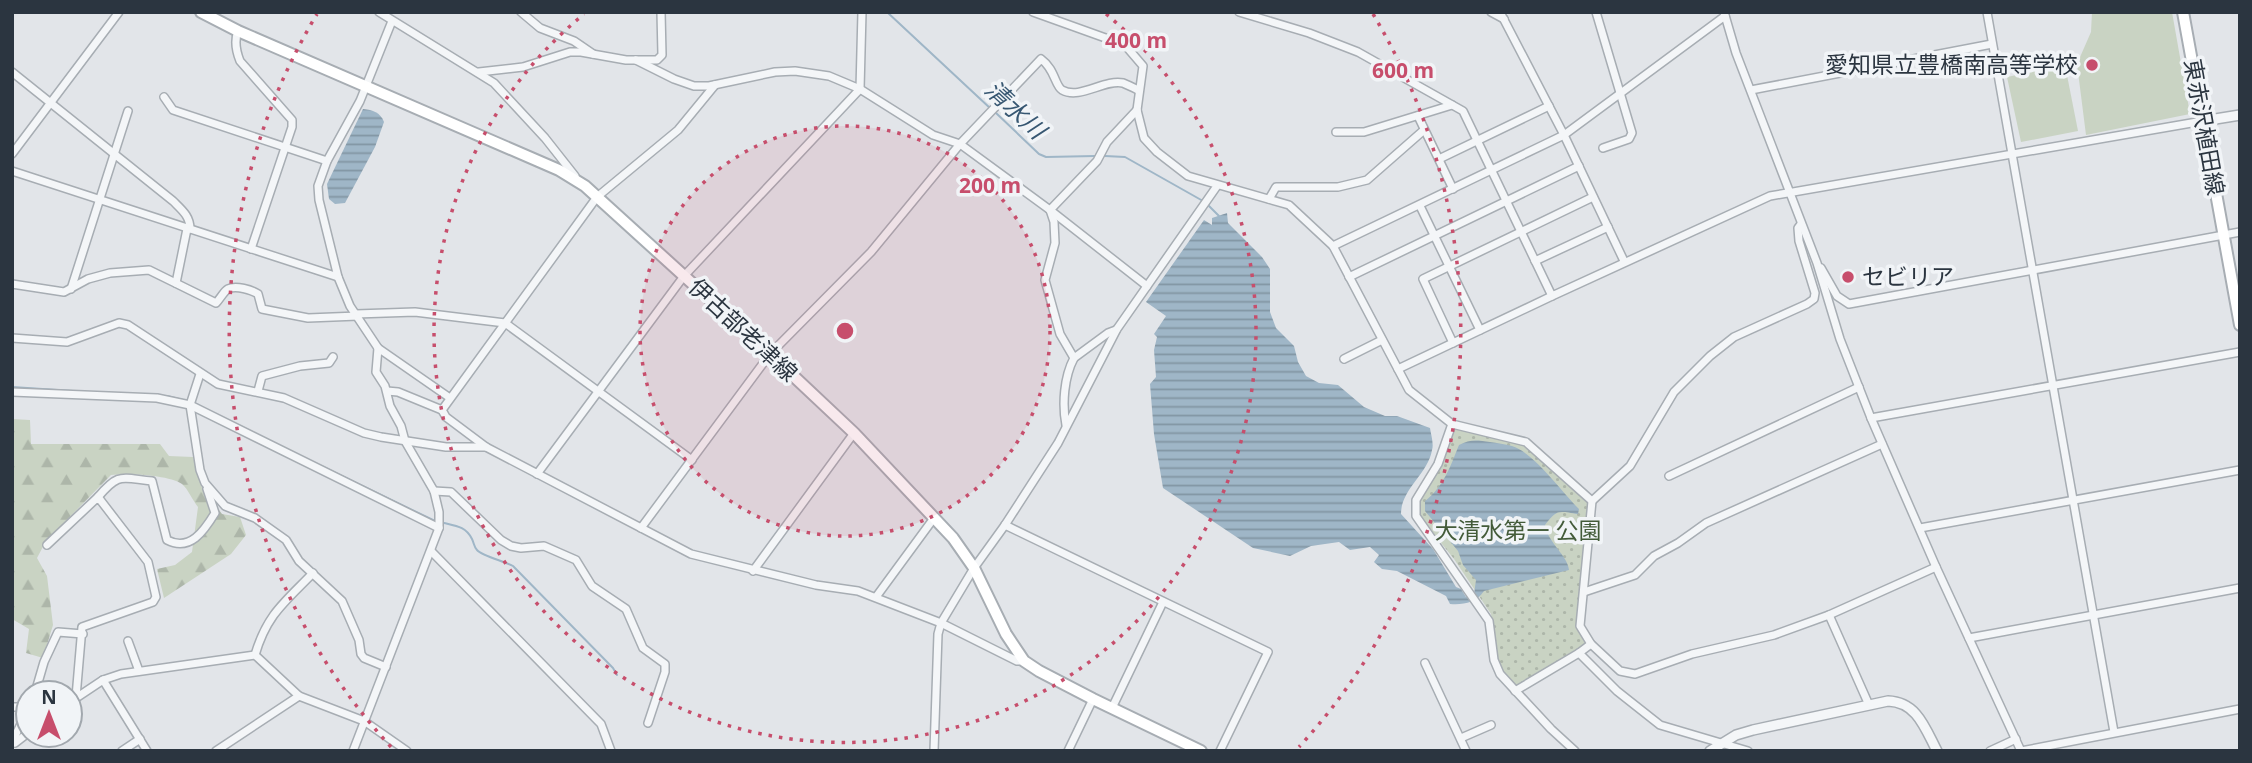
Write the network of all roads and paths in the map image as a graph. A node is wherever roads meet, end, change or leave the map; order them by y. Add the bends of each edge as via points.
1 (119, 12) edge
2 (201, 12) edge
3 (379, 12) edge
4 (521, 12) edge
5 (660, 12) edge
6 (862, 12) edge
7 (1033, 12) edge
8 (1239, 12) edge
9 (1491, 12) edge
10 (1595, 12) edge
11 (1987, 12) edge
12 (2183, 12) edge
13 (1725, 14) edge
14 (1502, 16) edge
15 (392, 21) junction
16 (238, 32) junction
17 (1992, 44) junction
18 (594, 54) junction
19 (636, 60) junction
20 (12, 72) edge
21 (478, 72) junction
22 (715, 85) junction
23 (365, 87) junction
24 (860, 89) junction
25 (1138, 90) junction
26 (1751, 90) junction
27 (1621, 95) junction
28 (164, 97) dead end
29 (51, 103) junction
30 (1452, 105) junction
31 (1549, 106) junction
32 (1137, 110) junction
33 (128, 111) dead end
34 (2240, 114) edge
35 (1418, 116) junction
36 (2203, 121) junction
37 (1424, 130) junction
38 (1336, 132) dead end
39 (1564, 135) junction
40 (1476, 141) junction
41 (960, 144) junction
42 (285, 148) junction
43 (1603, 148) dead end
44 (12, 154) edge
45 (115, 154) junction
46 (2010, 156) junction
47 (1439, 159) junction
48 (327, 161) junction
49 (1579, 166) junction
50 (12, 171) edge
51 (1492, 171) junction
52 (585, 186) junction
53 (1217, 186) junction
54 (1453, 189) junction
55 (1790, 193) junction
56 (597, 197) junction
57 (1593, 197) junction
58 (99, 200) junction
59 (1269, 200) junction
60 (1506, 201) junction
61 (1420, 206) junction
62 (1050, 210) junction
63 (1801, 224) junction
64 (1608, 227) junction
65 (189, 229) junction
66 (1520, 232) junction
67 (2240, 232) edge
68 (2224, 235) junction
69 (1434, 236) junction
70 (1333, 246) junction
71 (251, 249) junction
72 (1535, 261) junction
73 (1624, 261) junction
74 (1817, 264) junction
75 (1449, 266) junction
76 (2031, 271) junction
77 (684, 276) junction
78 (338, 277) junction
79 (1349, 277) junction
80 (176, 283) junction
81 (12, 284) edge
82 (1147, 286) junction
83 (71, 289) junction
84 (1552, 296) junction
85 (357, 315) junction
86 (505, 323) junction
87 (2240, 325) edge
88 (1117, 329) junction
89 (1480, 330) junction
90 (12, 338) edge
91 (1382, 340) junction
92 (1452, 343) junction
93 (378, 348) junction
94 (2240, 352) edge
95 (770, 354) junction
96 (333, 357) dead end
97 (1073, 358) junction
98 (1344, 359) dead end
99 (1398, 369) junction
100 (200, 374) junction
101 (2052, 386) junction
102 (1859, 387) junction
103 (258, 391) junction
104 (387, 391) junction
105 (12, 392) edge
106 (598, 392) junction
107 (450, 398) junction
108 (190, 405) junction
109 (442, 410) junction
110 (1871, 418) junction
111 (1452, 424) junction
112 (1066, 425) junction
113 (854, 433) junction
114 (405, 441) junction
115 (1882, 444) junction
116 (486, 447) junction
117 (692, 460) junction
118 (2240, 470) edge
119 (537, 474) junction
120 (1669, 476) dead end
121 (205, 483) junction
122 (434, 491) junction
123 (98, 497) junction
124 (2073, 499) junction
125 (1592, 501) junction
126 (934, 518) junction
127 (1005, 525) junction
128 (439, 528) junction
129 (641, 528) junction
130 (1920, 528) junction
131 (47, 545) dead end
132 (431, 551) junction
133 (1936, 567) junction
134 (974, 568) junction
135 (753, 570) junction
136 (313, 573) junction
137 (2240, 588) edge
138 (1584, 592) junction
139 (876, 597) junction
140 (1163, 602) junction
141 (1829, 615) junction
142 (2094, 615) junction
143 (941, 624) junction
144 (83, 634) junction
145 (1969, 638) junction
146 (128, 641) dead end
147 (1591, 644) junction
148 (1579, 653) junction
149 (255, 654) junction
150 (1024, 661) junction
151 (1425, 663) dead end
152 (386, 667) junction
153 (139, 671) junction
154 (39, 679) edge
155 (76, 679) edge
156 (103, 680) junction
157 (1515, 691) junction
158 (84, 693) edge
159 (299, 696) junction
160 (1093, 699) junction
161 (1869, 705) junction
162 (1112, 708) junction
163 (2240, 709) edge
164 (364, 722) junction
165 (648, 723) dead end
166 (1491, 725) dead end
167 (2113, 732) junction
168 (1461, 738) junction
169 (140, 739) junction
170 (2015, 739) junction
171 (1723, 742) junction
172 (122, 751) edge
173 (147, 751) edge
174 (216, 751) edge
175 (353, 751) edge
176 (407, 751) edge
177 (611, 751) edge
178 (934, 751) edge
179 (1068, 751) edge
180 (1201, 751) edge
181 (1220, 751) edge
182 (1466, 751) edge
183 (1575, 751) edge
184 (1710, 751) edge
185 (1748, 751) edge
186 (1937, 751) edge
187 (1990, 751) edge
188 (2021, 751) edge

1 - 29 street
2 - 16 main road, 伊古部老津線
3 - 15 street
4 - 18 street via 540,28
5 - 19 street via 662,55 657,60
6 - 24 street
7 - 25 street via 1125,45 1143,66
8 - 30 street via 1357,52
9 - 14 street
10 - 27 street
11 - 17 street
12 - 36 main road, 東赤沢植田線
13 - 26 street
13 - 27 street
14 - 31 street
15 - 21 street
15 - 23 street
16 - 23 main road, 伊古部老津線
16 - 42 street via 240,61 292,120
17 - 26 street
17 - 46 street
18 - 19 street
18 - 21 street via 570,52 523,66
19 - 22 street via 695,86
20 - 29 street
21 - 52 street via 494,83
22 - 24 street via 795,71 829,76
22 - 56 street via 678,130
23 - 48 street
23 - 52 main road, 伊古部老津線 via 559,170
24 - 41 street via 933,135
24 - 77 street
25 - 32 street
25 - 41 street via 1122,83 1064,91 1041,59
26 - 55 street
27 - 39 street
27 - 43 street via 1631,136
28 - 42 street via 173,110
29 - 44 street
29 - 45 street
30 - 35 street
30 - 40 street via 1463,111
31 - 39 street
31 - 40 street
32 - 53 street via 1144,138 1157,152 1188,176
32 - 62 street
33 - 45 street
34 - 36 street
35 - 37 street
35 - 38 street via 1364,132
36 - 46 street
36 - 68 main road, 東赤沢植田線
37 - 47 street
37 - 59 street via 1367,180 1338,187 1276,187
39 - 49 street
39 - 51 street
40 - 47 street
40 - 51 street
41 - 62 street
41 - 95 street via 871,252
42 - 48 street
42 - 71 street
45 - 58 street
45 - 65 street via 180,207 190,222
46 - 55 street
46 - 76 street
47 - 54 street
48 - 78 street via 320,176 319,200
49 - 57 street
49 - 60 street
50 - 58 street
51 - 54 street
51 - 60 street
52 - 56 main road, 伊古部老津線
53 - 59 street
53 - 82 street
54 - 61 street
55 - 63 street
55 - 73 street via 1770,196
56 - 77 main road, 伊古部老津線
56 - 86 street
57 - 64 street
57 - 66 street
58 - 65 street
58 - 83 street
59 - 70 street via 1289,205
60 - 66 street
60 - 69 street
61 - 69 street
61 - 70 street
62 - 82 street
62 - 97 street via 1055,243 1045,280 1060,334
63 - 74 street
63 - 125 street via 1798,241 1814,299 1734,337 1710,356 1674,392 1630,466
64 - 72 street
64 - 73 street
65 - 71 street
65 - 80 street
66 - 72 street
66 - 75 street
67 - 68 street
68 - 76 street
68 - 87 main road, 東赤沢植田線
69 - 75 street
69 - 79 street
70 - 79 street
71 - 78 street
72 - 84 street
73 - 84 street
74 - 76 street via 1837,296 1849,304
74 - 102 street
75 - 89 street
75 - 92 street via 1423,279
76 - 101 street
77 - 95 main road, 伊古部老津線
77 - 106 street
78 - 85 street
79 - 91 street
80 - 83 street via 149,270 110,273
80 - 85 street via 216,303 231,288 254,291 262,309 309,318
81 - 83 street via 57,293
82 - 88 street
84 - 89 street
85 - 86 street via 415,312
85 - 93 street
86 - 106 street
86 - 107 street
88 - 97 street
88 - 112 street
89 - 92 street
90 - 100 street via 67,342 119,323
91 - 98 street
91 - 99 street
92 - 99 street
93 - 104 street via 376,372
93 - 107 street
94 - 101 street
95 - 113 main road, 伊古部老津線
95 - 117 street
96 - 103 street via 329,363 262,376
97 - 112 street via 1067,372
99 - 111 street via 1409,390
100 - 103 street via 218,384
100 - 108 street
101 - 110 street
101 - 124 street
102 - 110 street
102 - 120 street
103 - 114 street via 365,433
104 - 109 street
104 - 114 street
105 - 108 street via 157,398
106 - 117 street
106 - 119 street
107 - 109 street
108 - 121 street
108 - 128 street
109 - 116 street
110 - 115 street
111 - 125 street via 1526,442
111 - 157 street via 1438,464 1416,500 1416,516 1489,621 1494,660
112 - 127 street
113 - 126 main road, 伊古部老津線
113 - 135 street
114 - 116 street
114 - 122 street
115 - 130 street
115 - 138 street via 1706,523 1654,556 1636,575
116 - 119 street
117 - 129 street
118 - 124 street
119 - 129 street
121 - 123 street via 215,513 189,543 175,545 167,540 152,481 120,478
121 - 136 street via 225,506 255,517 286,540
122 - 128 street
122 - 165 street via 451,492 511,546 544,546 576,560 592,586 625,609 643,648 665,664
123 - 131 street
123 - 144 street via 148,562 156,597 153,602 82,627
124 - 130 street
124 - 142 street
125 - 138 street
126 - 134 main road, 伊古部老津線
126 - 139 street
127 - 134 street
127 - 140 street
128 - 132 street
129 - 135 street via 691,554
130 - 133 street
132 - 152 street
132 - 177 street via 601,724
133 - 141 street
133 - 145 street
134 - 143 street
134 - 150 main road, 伊古部老津線
135 - 139 street
136 - 149 street via 270,617
136 - 152 street via 342,601 361,654
137 - 142 street
138 - 147 street via 1580,625
139 - 143 street
140 - 162 street
140 - 181 street via 1268,652
141 - 147 street via 1635,674 1620,671
141 - 161 street
142 - 145 street
142 - 167 street
143 - 150 street
143 - 178 street
144 - 154 street via 58,632
144 - 155 street
145 - 170 street
146 - 153 street
147 - 148 street
148 - 157 street
148 - 171 street via 1660,725
149 - 153 street
149 - 159 street
150 - 160 main road, 伊古部老津線
151 - 168 street
152 - 164 street
153 - 156 street
156 - 158 street
156 - 169 street
157 - 183 street
159 - 164 street
159 - 174 street
160 - 162 main road, 伊古部老津線
160 - 179 street
161 - 171 street via 1753,730
161 - 186 street via 1896,701 1911,707
162 - 180 main road, 伊古部老津線
163 - 167 street
164 - 175 street
164 - 176 street
166 - 168 street
167 - 188 street
168 - 182 street
169 - 172 street
169 - 173 street
170 - 187 street
170 - 188 street
171 - 184 street
171 - 185 street

